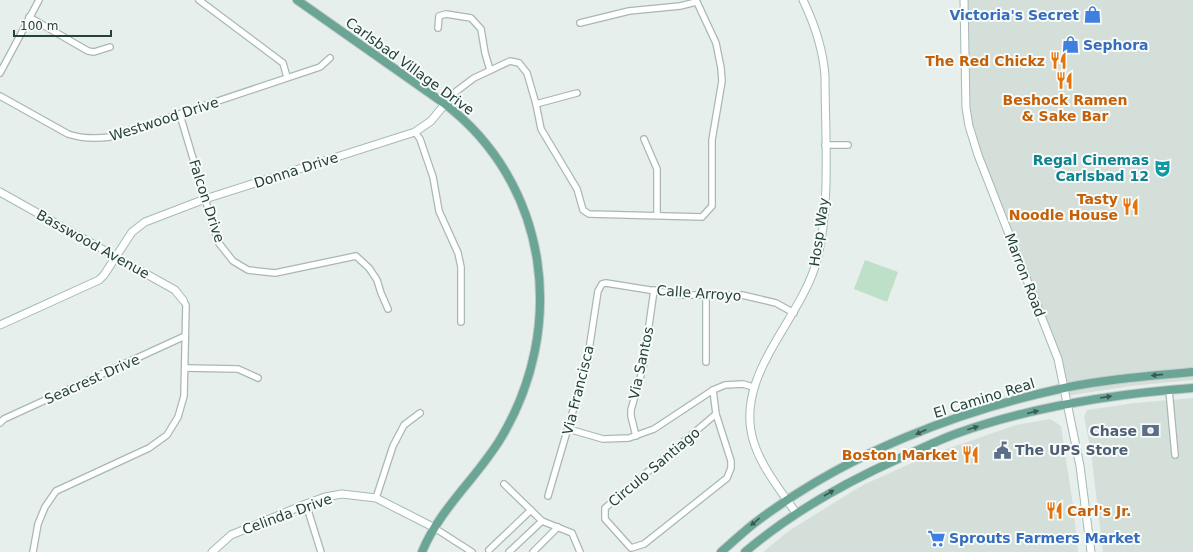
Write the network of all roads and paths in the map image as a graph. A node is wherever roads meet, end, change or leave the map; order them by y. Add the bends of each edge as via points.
1 (39, 0) edge
2 (199, 0) edge
3 (297, 0) edge
4 (803, 0) edge
5 (964, 0) edge
6 (696, 1) edge
7 (29, 17) junction
8 (580, 23) dead end
9 (438, 28) dead end
10 (110, 47) dead end
11 (330, 58) dead end
12 (490, 70) junction
13 (0, 73) edge
14 (287, 77) junction
15 (577, 93) dead end
16 (0, 96) edge
17 (445, 104) junction
18 (536, 104) junction
19 (180, 115) junction
20 (415, 132) junction
21 (644, 139) dead end
22 (825, 145) junction
23 (848, 145) dead end
24 (0, 192) edge
25 (205, 199) junction
26 (657, 215) junction
27 (117, 257) junction
28 (602, 284) joint
29 (654, 290) junction
30 (706, 296) junction
31 (184, 300) joint
32 (388, 309) dead end
33 (794, 313) junction
34 (462, 322) dead end
35 (0, 325) edge
36 (185, 336) junction
37 (706, 362) dead end
38 (185, 368) junction
39 (1193, 372) edge
40 (258, 378) dead end
41 (753, 387) junction
42 (1065, 388) junction
43 (1193, 388) edge
44 (713, 390) junction
45 (1169, 390) junction
46 (1068, 403) junction
47 (420, 413) dead end
48 (716, 414) junction
49 (0, 423) edge
50 (569, 428) junction
51 (636, 436) junction
52 (1175, 455) dead end
53 (504, 484) dead end
54 (548, 496) dead end
55 (376, 498) junction
56 (787, 500) junction
57 (306, 504) junction
58 (530, 510) junction
59 (796, 513) junction
60 (542, 521) junction
61 (434, 527) junction
62 (558, 527) junction
63 (489, 550) dead end
64 (33, 552) edge
65 (212, 552) edge
66 (321, 552) edge
67 (422, 552) edge
68 (472, 552) edge
69 (509, 552) edge
70 (533, 552) edge
71 (580, 552) edge
72 (721, 552) edge
73 (745, 552) edge
74 (1091, 552) edge

1 - 7 street
2 - 14 street via 284,63
3 - 17 main road, Carlsbad Village Drive
4 - 22 street, Hosp Way via 815,24 823,55
5 - 42 street, Marron Road via 966,108 969,126 1058,359
6 - 8 street via 680,6 629,11
6 - 26 street via 716,44 722,68 712,140 712,206 702,217
7 - 10 street via 88,51 94,52
7 - 13 street
9 - 12 street via 439,16 446,14 471,18 481,29
11 - 14 street, Westwood Drive via 320,67
12 - 17 street, Donna Drive via 454,93
12 - 18 street, Donna Drive via 510,61 520,63 527,73
14 - 19 street, Westwood Drive
15 - 18 street
16 - 19 street, Westwood Drive via 68,134 80,138 110,137
17 - 20 street, Donna Drive via 431,121
17 - 61 main road, Carlsbad Village Drive via 467,122 483,140 500,162 516,193 536,252 541,304 535,356 518,405 490,453
18 - 26 street via 542,129 577,189 583,210 590,214
19 - 25 street, Falcon Drive
20 - 25 street, Donna Drive
20 - 34 street via 433,177 439,211 458,253 461,267
21 - 26 street via 657,169
22 - 23 street
22 - 33 street, Hosp Way via 824,202 818,258 813,276
24 - 27 street, Basswood Avenue
25 - 27 street, Donna Drive via 145,222 132,232
25 - 32 street, Falcon Drive via 218,242 233,261 252,271 275,273 356,256 378,280
27 - 31 street, Basswood Avenue via 175,290
27 - 35 street, Donna Drive via 99,280
28 - 29 street, Calle Arroyo
28 - 50 street, Via Francisca via 598,291 587,363
29 - 30 street, Calle Arroyo
29 - 51 street, Via Santos via 643,368 631,410
30 - 33 street, Calle Arroyo via 742,295 776,303
30 - 37 street
31 - 36 street
33 - 41 street, Hosp Way
36 - 38 street
36 - 49 street, Seacrest Drive
38 - 40 street via 238,369
38 - 64 street via 182,408 167,435 149,448 56,491 40,518
39 -> 42 main road, El Camino Real via 1122,378
41 - 44 street via 725,384
41 - 56 street, Hosp Way via 750,418 754,444
42 - 46 street, Marron Road
42 -> 56 main road, El Camino Real via 952,418 856,461
43 - 45 main road, El Camino Real
44 - 48 street
44 - 51 street via 654,429
46 -> 45 main road, El Camino Real via 1133,392
45 - 52 street
59 -> 46 main road, El Camino Real via 863,475 957,433
46 - 74 street, Marron Road via 1080,466
47 - 55 street via 404,425 396,439
48 - 48 street, Circulo Santiago via 605,508 605,519 631,548 644,544 726,478 731,461
50 - 51 street via 603,439
50 - 54 street, Via Francisca
53 - 58 street
55 - 57 street, Celinda Drive via 342,494
55 - 61 street, Celinda Drive
56 - 59 street, Hosp Way
56 -> 72 main road, El Camino Real via 759,519
57 - 65 street, Celinda Drive via 231,535
57 - 66 street
58 - 60 street
58 - 63 street
59 - 73 main road, El Camino Real
60 - 62 street
60 - 69 street
61 - 67 main road, Carlsbad Village Drive
61 - 68 street
62 - 70 street
62 - 71 street via 572,533

